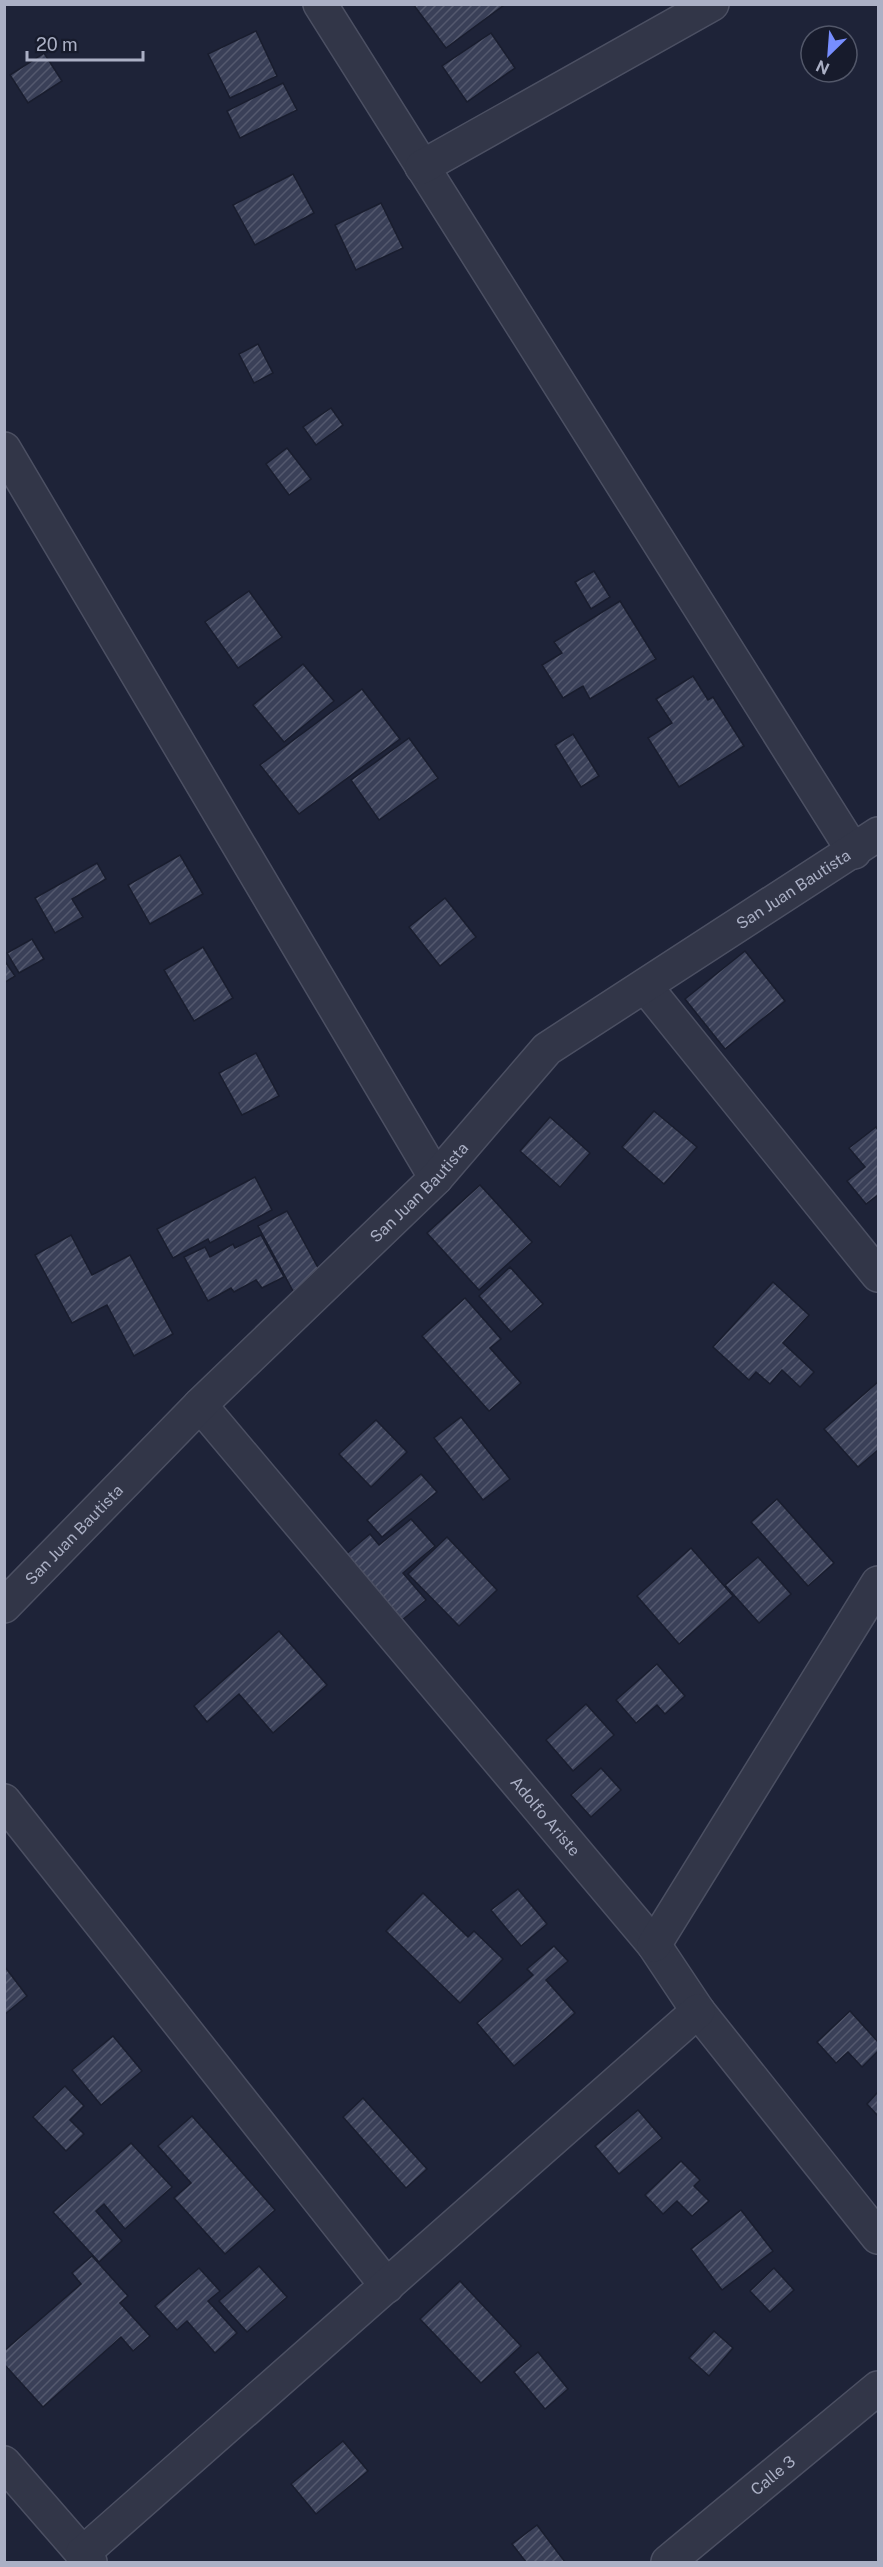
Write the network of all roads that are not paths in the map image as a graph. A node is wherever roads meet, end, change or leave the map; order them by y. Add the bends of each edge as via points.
1 (320, 4) edge
2 (712, 4) edge
3 (422, 167) junction
4 (4, 449) edge
5 (866, 843) edge
6 (645, 986) junction
7 (436, 1178) junction
8 (879, 1275) edge
9 (200, 1405) junction
10 (879, 1582) edge
11 (4, 1605) edge
12 (4, 1801) edge
13 (654, 1945) junction
14 (698, 2011) junction
15 (879, 2237) edge
16 (387, 2286) junction
17 (879, 2388) edge
18 (4, 2463) edge
19 (86, 2558) edge
20 (668, 2562) edge

1 - 3 street
2 - 3 street
3 - 5 street
4 - 7 street
5 - 6 street, San Juan Bautista
6 - 7 street, San Juan Bautista via 547,1049
6 - 8 street
7 - 9 street, San Juan Bautista
9 - 11 street, San Juan Bautista
9 - 13 street, Adolfo Ariste
10 - 13 street
12 - 16 street
13 - 14 street, Adolfo Ariste
14 - 15 street, Adolfo Ariste
14 - 16 street
16 - 19 street
17 - 20 street, Calle 3
18 - 19 street

